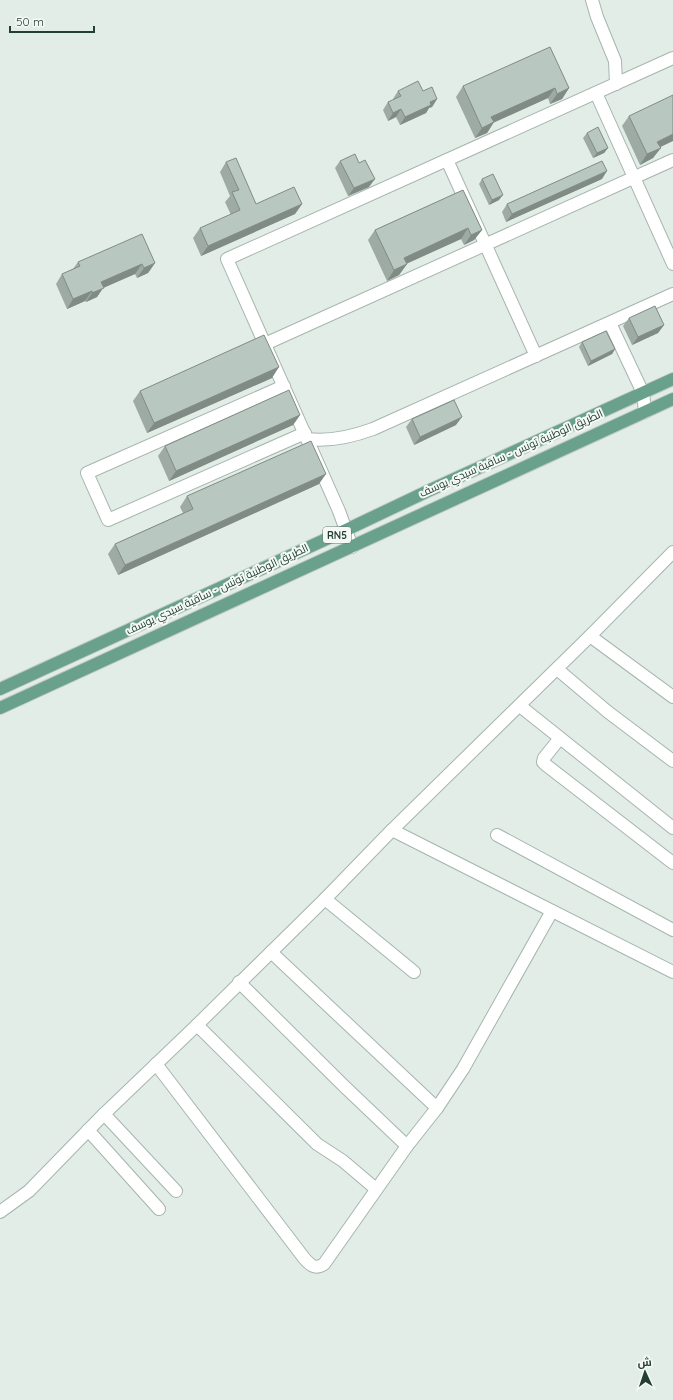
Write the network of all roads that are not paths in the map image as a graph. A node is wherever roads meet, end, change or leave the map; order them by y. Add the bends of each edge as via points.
1 (592, 0) edge
2 (673, 58) edge
3 (616, 84) junction
4 (596, 93) junction
5 (447, 160) junction
6 (673, 160) edge
7 (634, 178) junction
8 (486, 245) junction
9 (673, 264) edge
10 (673, 294) edge
11 (610, 323) junction
12 (265, 344) junction
13 (536, 356) junction
14 (673, 379) edge
15 (284, 386) junction
16 (643, 393) junction
17 (673, 399) edge
18 (645, 412) junction
19 (306, 436) junction
20 (346, 530) junction
21 (352, 547) junction
22 (673, 552) edge
23 (590, 636) junction
24 (556, 669) junction
25 (0, 688) edge
26 (673, 696) edge
27 (520, 706) junction
28 (0, 708) edge
29 (560, 738) junction
30 (673, 761) edge
31 (673, 828) edge
32 (392, 830) junction
33 (497, 835) dead end
34 (673, 863) edge
35 (325, 899) junction
36 (552, 912) junction
37 (673, 930) edge
38 (271, 952) junction
39 (414, 972) dead end
40 (673, 972) edge
41 (239, 982) junction
42 (197, 1025) junction
43 (156, 1064) junction
44 (437, 1108) junction
45 (104, 1114) junction
46 (88, 1130) junction
47 (407, 1146) junction
48 (376, 1189) junction
49 (176, 1191) dead end
50 (159, 1209) dead end
51 (0, 1212) edge

1 - 3 street via 615,61
2 - 3 street
3 - 4 street
4 - 5 street
4 - 7 street
5 - 8 street
5 - 12 street via 227,259
6 - 7 street
7 - 8 street
7 - 9 street
8 - 12 street
8 - 13 street
10 - 11 street
11 - 13 street
11 - 16 street
12 - 15 street
13 - 19 street via 373,429 352,436 319,440
14 - 16 main road, الطريق الوطنية تونس - ساقية سيدي يوسف / RN5
15 - 19 street
15 - 19 street via 87,473 108,520
16 - 18 street
16 - 20 main road, الطريق الوطنية تونس - ساقية سيدي يوسف / RN5
17 - 18 main road, الطريق الوطنية تونس - ساقية سيدي يوسف / RN5
18 - 21 main road, الطريق الوطنية تونس - ساقية سيدي يوسف / RN5
19 - 20 street
20 - 21 street
20 - 25 main road, الطريق الوطنية تونس - ساقية سيدي يوسف / RN5
21 - 28 main road, الطريق الوطنية تونس - ساقية سيدي يوسف / RN5
22 - 23 street
23 - 24 street
23 - 26 street
24 - 27 street
24 - 30 street
27 - 29 street
27 - 32 street
29 - 31 street
29 - 34 street via 543,762
32 - 35 street
32 - 36 street
33 - 37 street
35 - 38 street
35 - 39 street
36 - 40 street
36 - 44 street via 463,1069
38 - 41 street
38 - 44 street
41 - 42 street
41 - 47 street
42 - 43 street
42 - 48 street via 317,1144 343,1161
43 - 45 street
43 - 48 street via 310,1265 314,1267 324,1264
44 - 47 street
45 - 46 street
45 - 49 street
46 - 50 street
46 - 51 street via 29,1191
47 - 48 street

